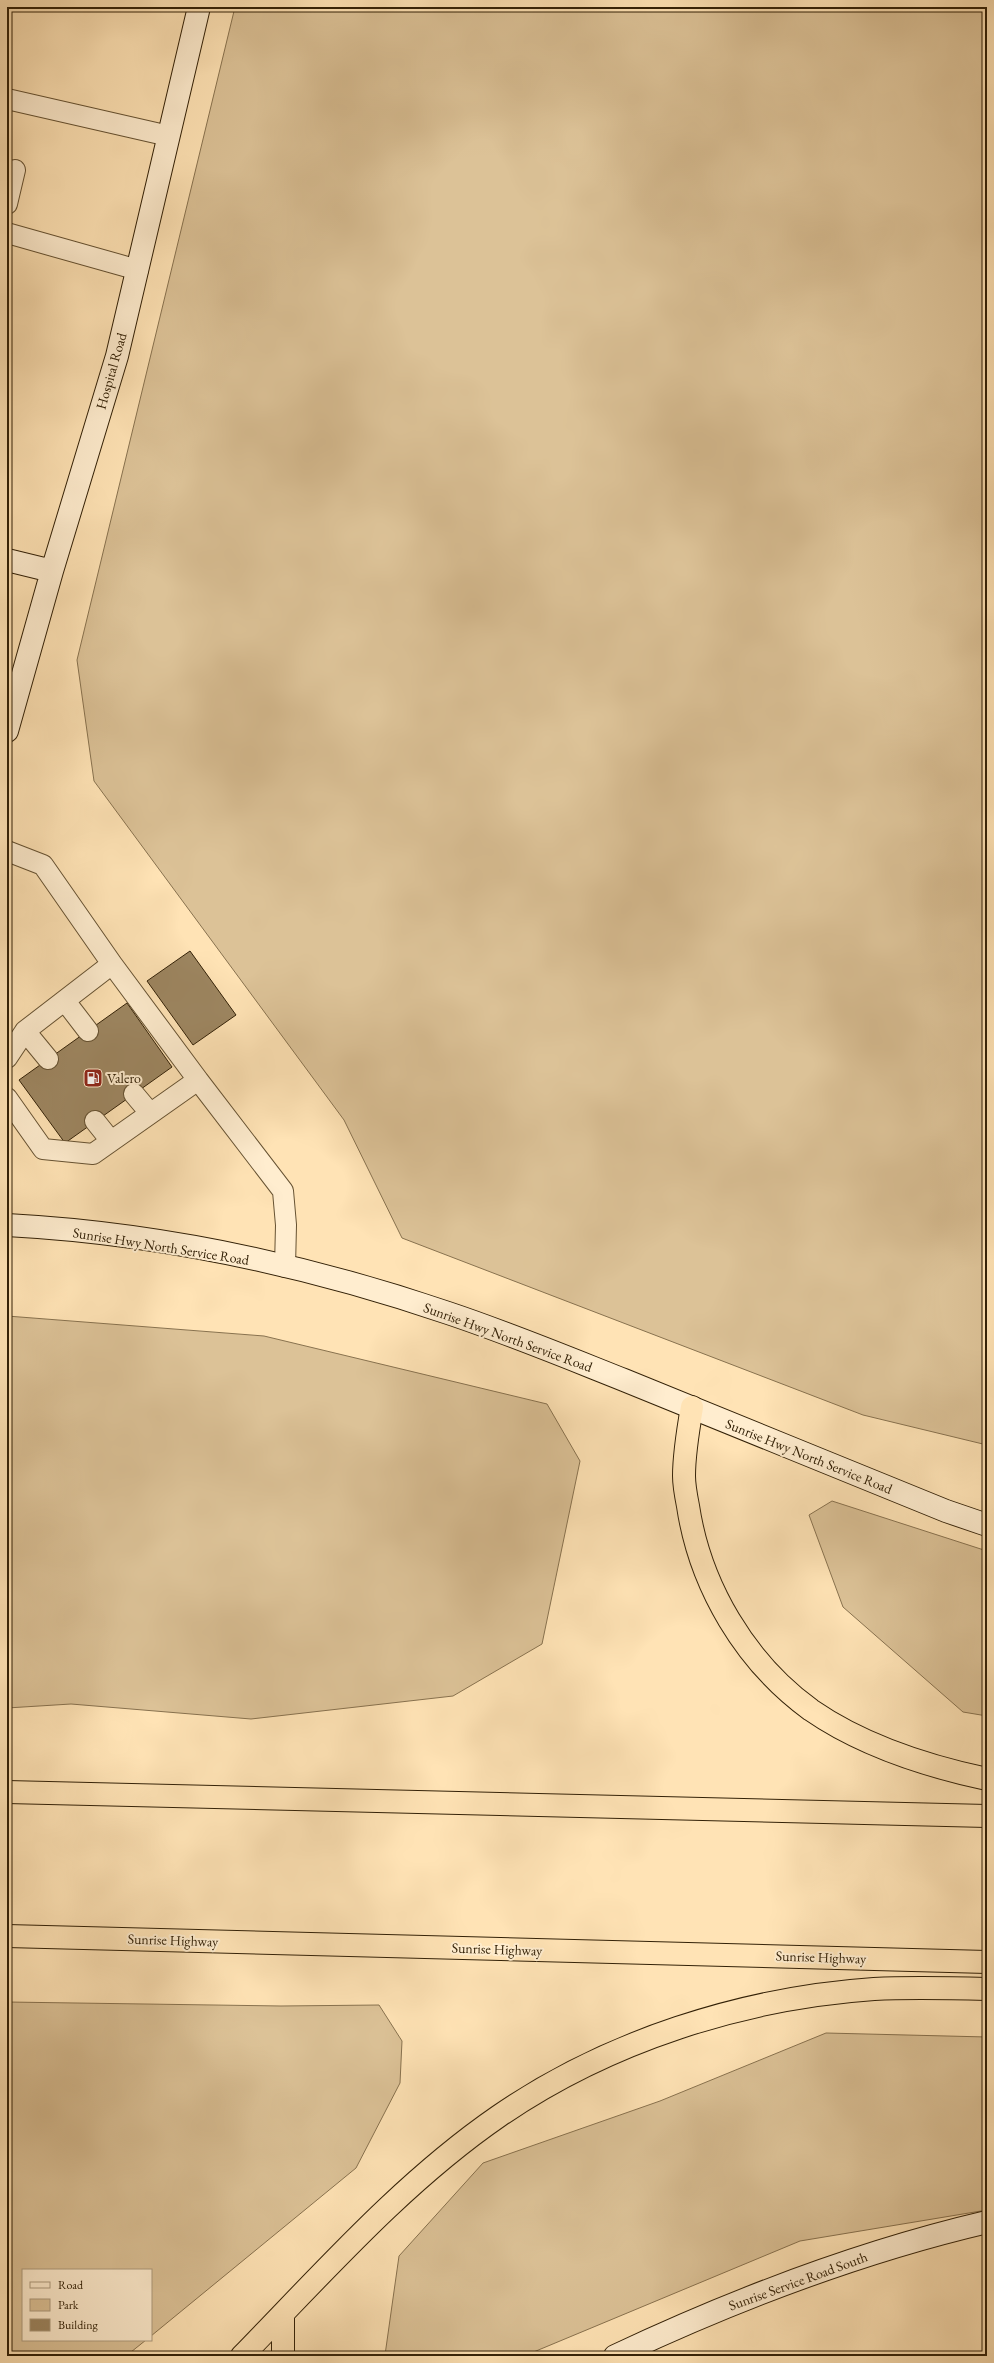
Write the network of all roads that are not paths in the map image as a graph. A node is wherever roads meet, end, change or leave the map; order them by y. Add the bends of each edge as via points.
1 (199, 7) edge
2 (7, 99) edge
3 (169, 136) junction
4 (15, 170) dead end
5 (7, 204) edge
6 (7, 233) edge
7 (138, 270) junction
8 (7, 560) edge
9 (52, 571) junction
10 (7, 731) edge
11 (7, 851) edge
12 (112, 964) junction
13 (65, 1001) junction
14 (25, 1031) junction
15 (88, 1031) dead end
16 (7, 1058) edge
17 (48, 1060) dead end
18 (198, 1080) junction
19 (134, 1094) dead end
20 (7, 1098) edge
21 (150, 1113) junction
22 (96, 1121) dead end
23 (111, 1141) junction
24 (7, 1225) edge
25 (285, 1267) junction
26 (692, 1407) junction
27 (987, 1525) edge
28 (987, 1779) edge
29 (7, 1792) edge
30 (987, 1816) edge
31 (7, 1936) edge
32 (987, 1962) edge
33 (987, 1989) edge
34 (987, 2222) edge
35 (283, 2315) junction
36 (242, 2356) edge
37 (283, 2356) edge
38 (615, 2356) edge

1 - 3 street, Hospital Road
2 - 3 lane
3 - 7 street, Hospital Road
4 - 5 lane
6 - 7 lane
7 - 9 street, Hospital Road via 117,356
8 - 9 street
9 - 10 street, Hospital Road
11 - 12 lane via 43,865
12 - 13 lane
12 - 18 lane
13 - 14 lane
13 - 15 lane
14 - 16 lane
14 - 17 lane
18 - 21 lane
18 - 25 lane via 283,1192
19 - 21 lane
20 - 23 lane via 43,1149 93,1154
21 - 23 lane
22 - 23 lane
24 - 25 street, Sunrise Hwy North Service Road via 49,1228 205,1250
25 - 26 street, Sunrise Hwy North Service Road via 448,1313
26 - 27 street, Sunrise Hwy North Service Road via 946,1511
26 - 28 highway via 684,1477 696,1550 709,1584 726,1616 752,1652 811,1710 849,1731 885,1749 922,1763
29 - 30 highway
31 - 32 highway, Sunrise Highway
33 - 35 highway via 875,1989 770,2003 658,2035 605,2057 547,2086 504,2112 452,2152 364,2231
34 - 38 street, Sunrise Service Road South via 922,2237 830,2268
35 - 36 highway
35 - 37 highway

